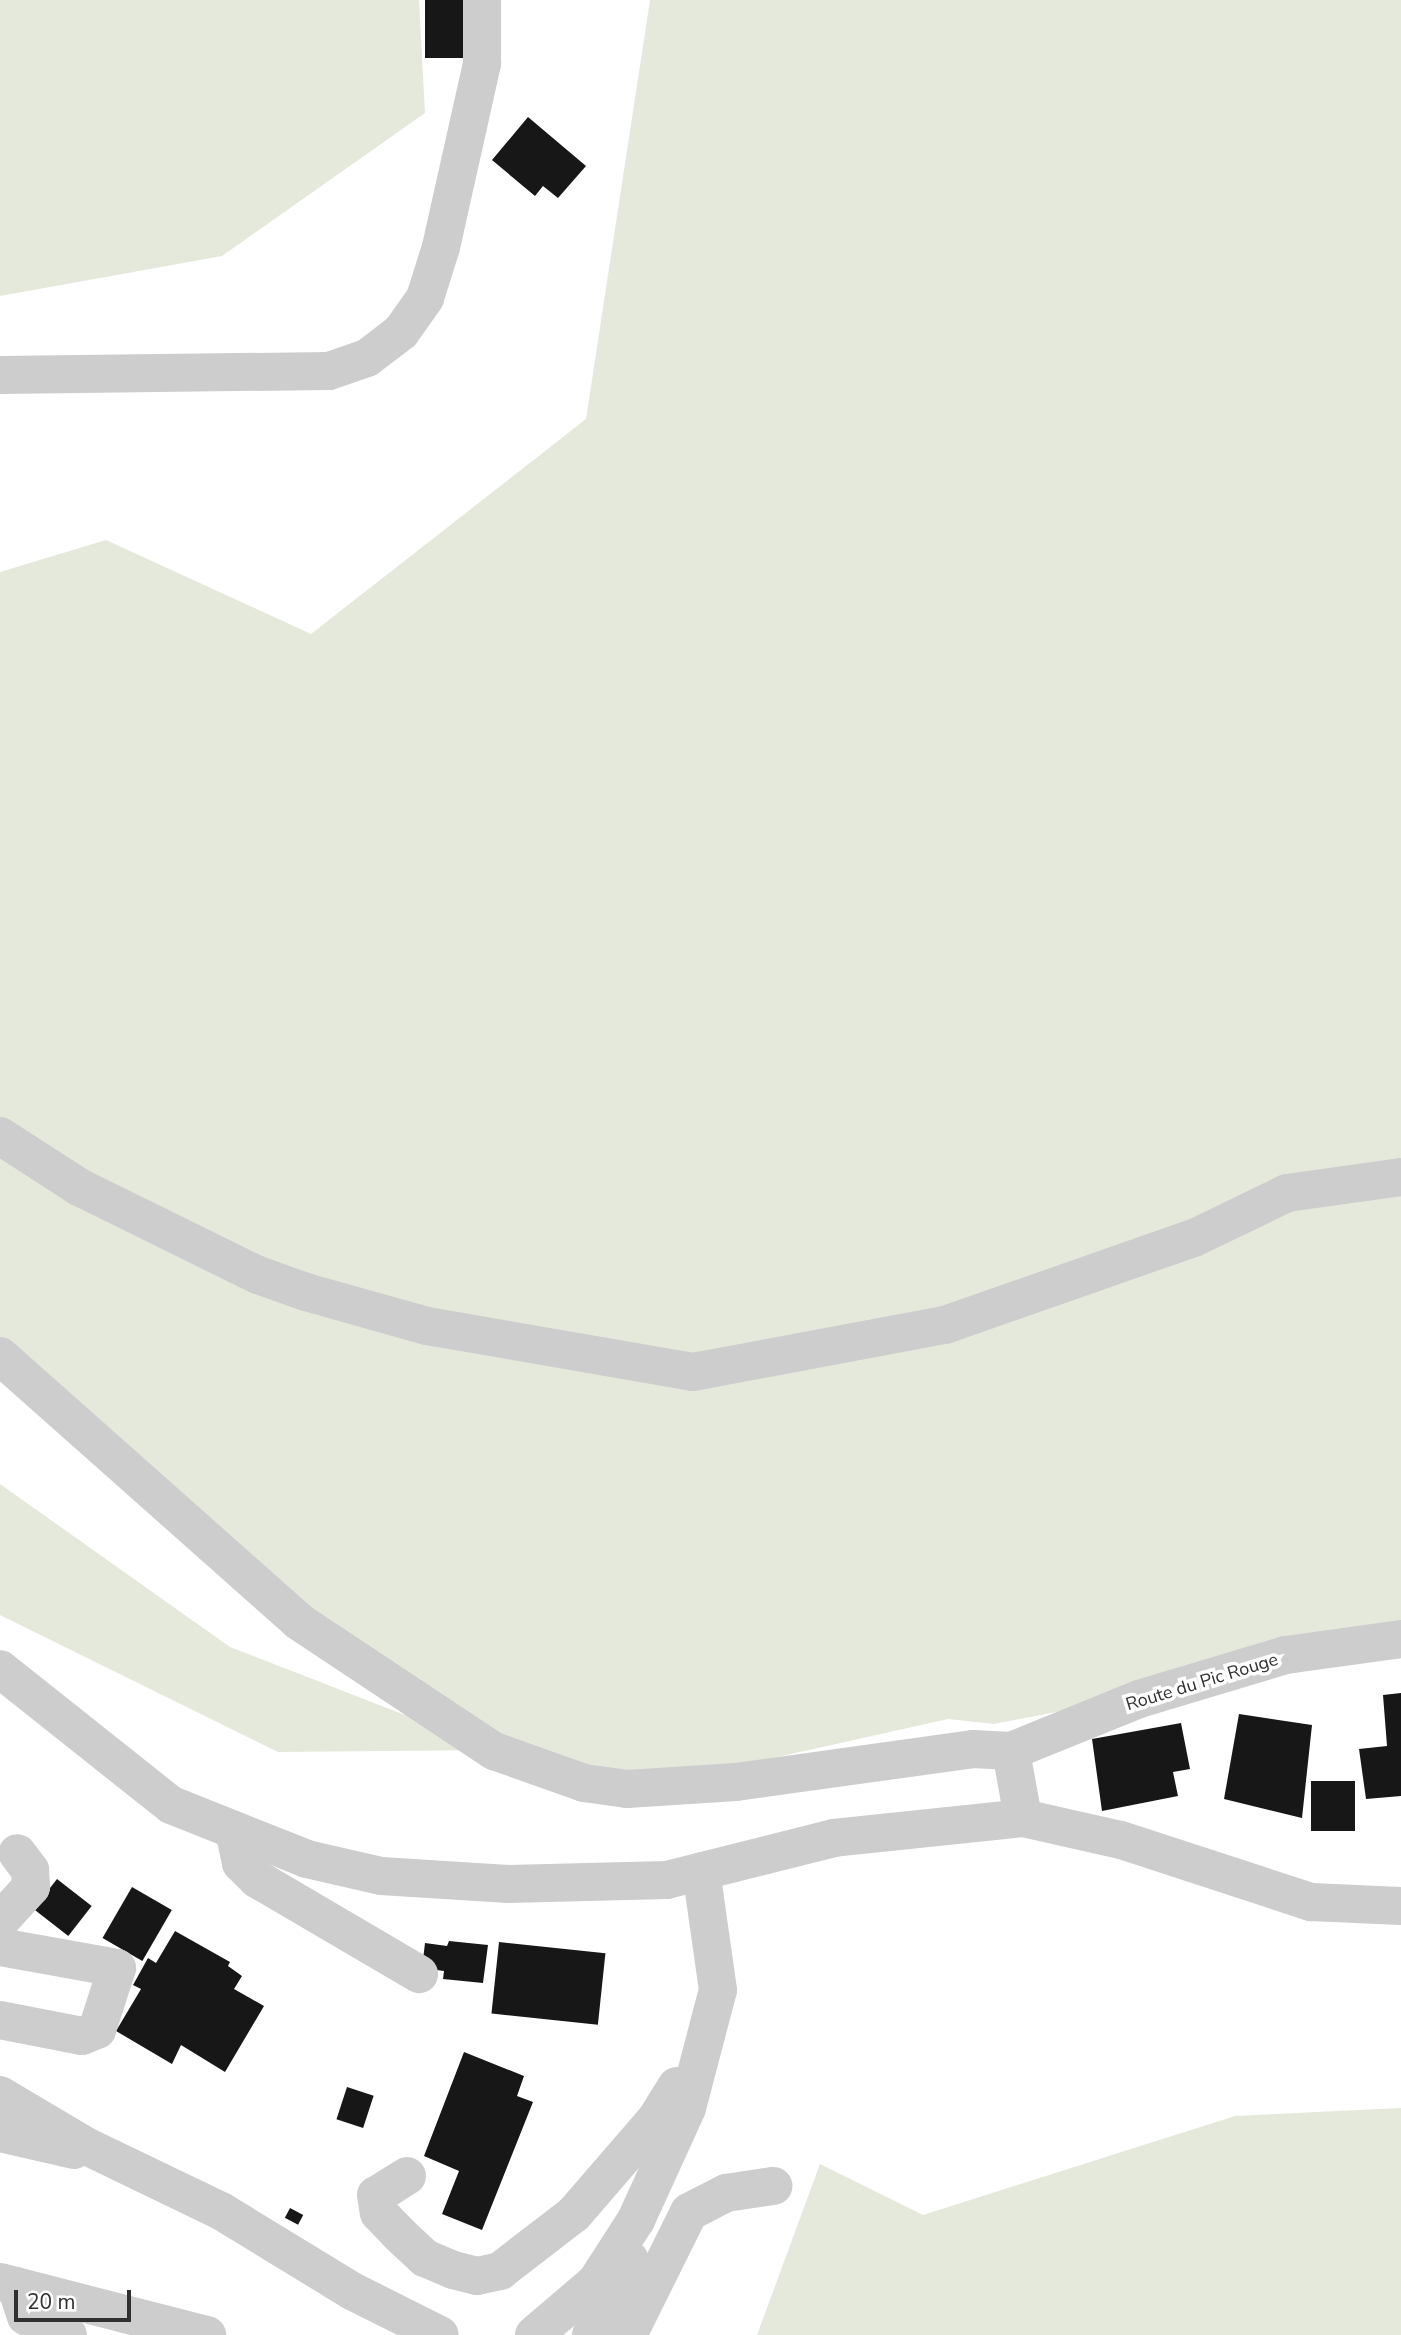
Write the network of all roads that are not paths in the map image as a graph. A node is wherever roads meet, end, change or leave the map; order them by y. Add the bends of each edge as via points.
1 (482, 0) edge
2 (0, 375) edge
3 (0, 1136) edge
4 (1401, 1177) edge
5 (0, 1356) edge
6 (1401, 1639) edge
7 (0, 1669) edge
8 (1011, 1751) junction
9 (1023, 1818) junction
10 (234, 1830) junction
11 (17, 1853) dead end
12 (701, 1871) junction
13 (1401, 1906) edge
14 (0, 1921) edge
15 (0, 1947) edge
16 (419, 1974) dead end
17 (0, 2020) edge
18 (703, 2044) junction
19 (0, 2095) edge
20 (0, 2133) edge
21 (97, 2151) junction
22 (407, 2176) dead end
23 (773, 2186) dead end
24 (636, 2220) junction
25 (8, 2284) edge
26 (68, 2335) edge
27 (207, 2335) edge
28 (440, 2335) edge
29 (534, 2335) edge
30 (592, 2335) edge
31 (628, 2335) edge

1 - 2 street via 482,63 441,247 425,298 401,332 367,358 329,372
3 - 4 street via 79,1187 258,1275 306,1292 427,1326 694,1372 945,1325 1194,1238 1287,1193
5 - 8 street via 298,1621 444,1722 504,1755 584,1783 627,1789 762,1779 974,1749
6 - 8 street, Route du Pic Rouge via 1273,1659 1139,1699
7 - 10 street via 171,1805
8 - 9 street
9 - 12 street via 834,1838
9 - 13 street via 1121,1840 1311,1902
10 - 12 street via 307,1859 381,1875 508,1884 667,1880
10 - 16 street via 241,1863 257,1880
11 - 14 street via 30,1870 32,1886
12 - 18 street via 718,1990
15 - 17 street via 117,1968 97,2030 82,2036
18 - 22 street via 656,2119 616,2168 575,2214 500,2272 477,2276 453,2270 425,2258 398,2233 379,2213 376,2195
18 - 24 street via 687,2108
19 - 21 street
20 - 21 street
21 - 28 street via 221,2211 352,2291
23 - 31 street via 726,2193 689,2213
24 - 29 street via 596,2282
24 - 30 street via 624,2286
25 - 26 street via 26,2316
25 - 27 street

